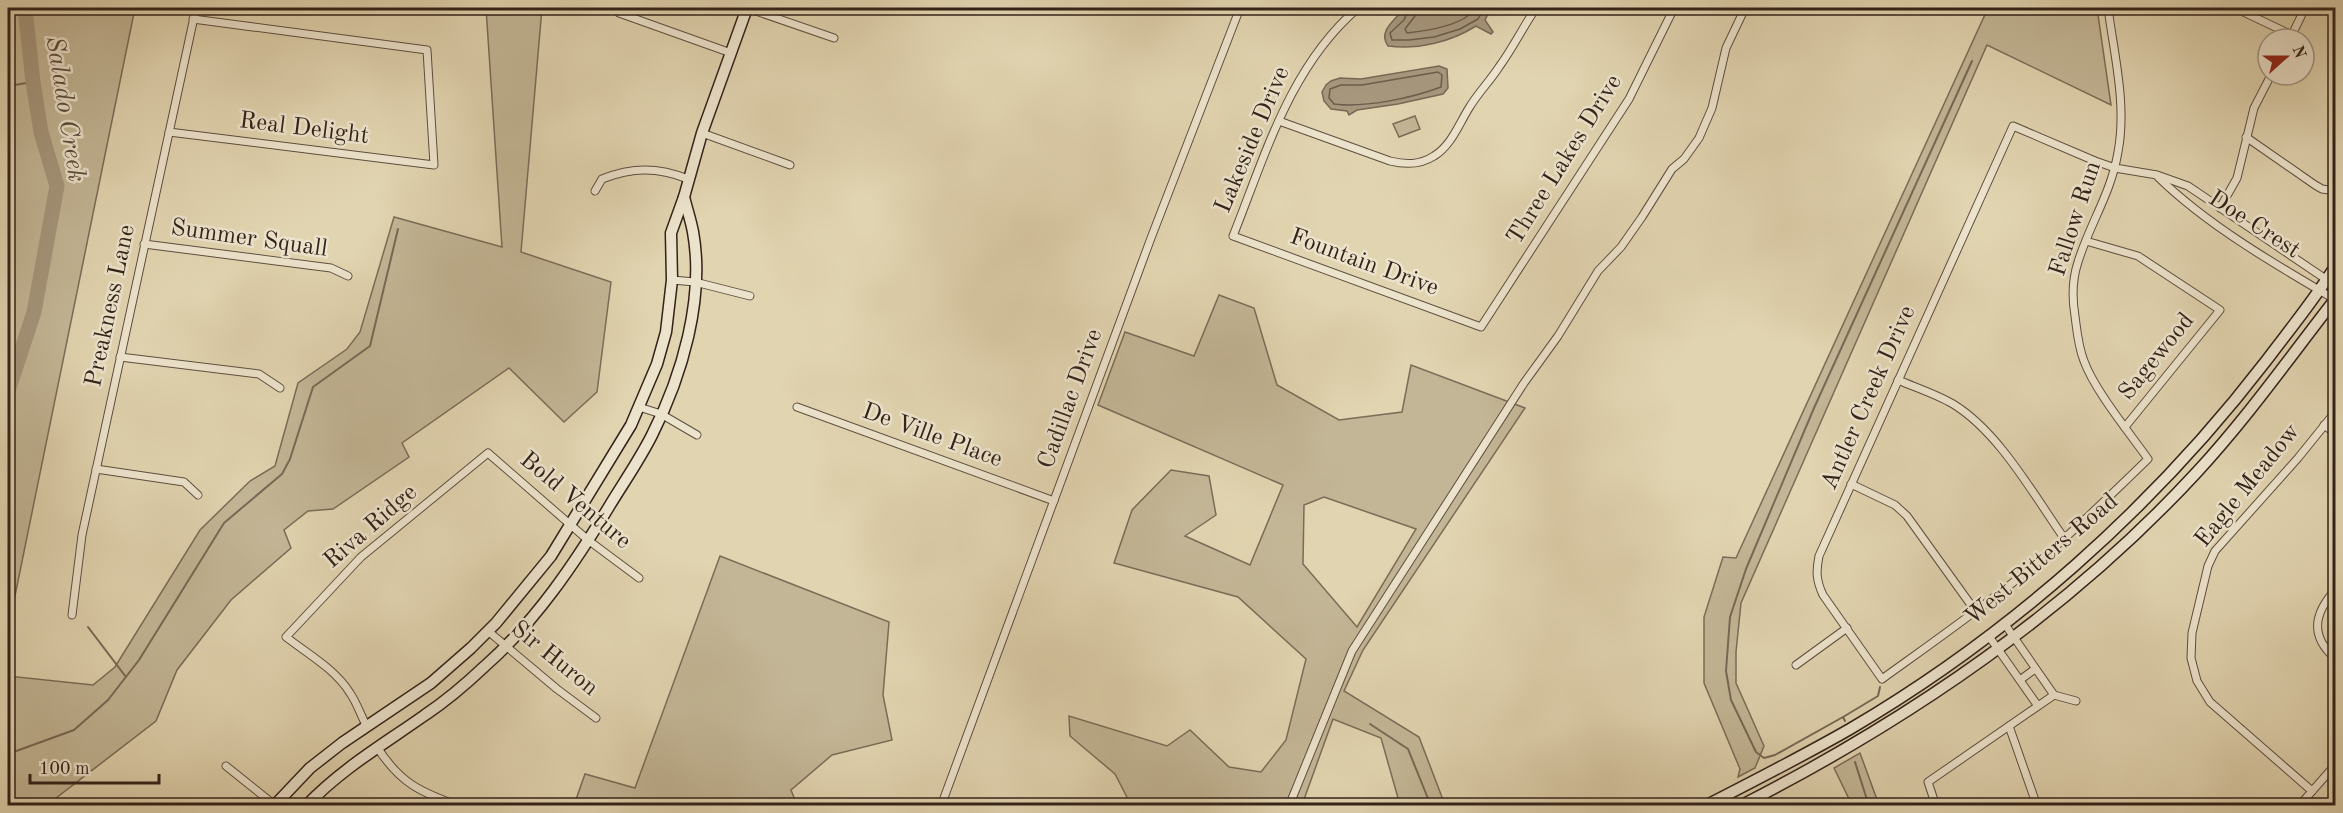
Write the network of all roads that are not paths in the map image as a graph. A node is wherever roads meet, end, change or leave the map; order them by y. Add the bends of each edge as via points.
1 (196, 8) edge
2 (747, 8) edge
3 (1240, 8) edge
4 (1358, 8) edge
5 (1536, 8) edge
6 (1674, 8) edge
7 (1745, 8) edge
8 (2108, 8) edge
9 (2235, 8) edge
10 (2305, 8) edge
11 (619, 14) dead end
12 (193, 19) junction
13 (2272, 27) edge
14 (2296, 27) edge
15 (834, 38) dead end
16 (731, 53) junction
17 (2265, 87) edge
18 (1279, 121) junction
19 (2013, 126) joint
20 (169, 132) junction
21 (702, 133) junction
22 (2246, 137) junction
23 (790, 165) dead end
24 (2115, 168) junction
25 (2157, 175) junction
26 (688, 179) junction
27 (595, 191) dead end
28 (2336, 191) edge
29 (684, 197) junction
30 (2220, 208) junction
31 (1233, 236) joint
32 (2086, 241) junction
33 (144, 244) junction
34 (2336, 265) edge
35 (348, 276) dead end
36 (672, 280) junction
37 (695, 282) junction
38 (2331, 283) edge
39 (2319, 291) junction
40 (750, 296) dead end
41 (2335, 299) edge
42 (1481, 327) joint
43 (120, 357) junction
44 (1899, 380) junction
45 (280, 388) dead end
46 (639, 407) junction
47 (797, 407) dead end
48 (2336, 411) edge
49 (662, 414) junction
50 (2324, 425) junction
51 (2125, 427) junction
52 (2336, 434) edge
53 (697, 435) dead end
54 (488, 453) joint
55 (96, 469) junction
56 (1851, 484) junction
57 (198, 495) dead end
58 (1054, 501) junction
59 (571, 525) junction
60 (2064, 538) junction
61 (588, 540) junction
62 (639, 578) dead end
63 (2336, 589) edge
64 (1976, 612) junction
65 (72, 615) dead end
66 (2004, 623) junction
67 (1847, 628) junction
68 (488, 631) junction
69 (1988, 635) junction
70 (2013, 637) junction
71 (506, 646) junction
72 (1998, 650) junction
73 (2336, 659) edge
74 (1796, 664) dead end
75 (2035, 669) junction
76 (2020, 680) junction
77 (2054, 695) junction
78 (2076, 701) dead end
79 (2038, 706) junction
80 (596, 718) dead end
81 (2009, 726) junction
82 (367, 727) junction
83 (377, 747) junction
84 (1796, 759) junction
85 (2336, 764) edge
86 (226, 766) dead end
87 (1803, 774) junction
88 (2312, 791) junction
89 (275, 805) edge
90 (306, 806) edge
91 (459, 806) edge
92 (941, 806) edge
93 (1289, 806) edge
94 (1705, 806) edge
95 (1740, 806) edge
96 (1936, 806) edge
97 (2037, 806) edge
98 (2299, 806) edge

1 - 12 street, Preakness Lane
2 - 15 street
2 - 16 street
3 - 58 street, Cadillac Drive
4 - 18 street, Lakeside Drive via 1330,34 1304,69
5 - 18 street via 1441,151 1433,157 1418,163 1390,161
6 - 42 street, Three Lakes Drive via 1629,99
7 - 93 street via 1726,48 1712,108 1699,138 1672,169 1621,247 1598,271 1352,651
8 - 24 street, Fallow Run via 2121,111
9 - 13 street
10 - 14 street
11 - 16 street
12 - 20 street, Preakness Lane
12 - 20 street, Real Delight via 427,50 434,165
16 - 21 street
17 - 22 street
18 - 31 street, Lakeside Drive
19 - 24 street, Doe Crest
19 - 44 street, Antler Creek Drive
20 - 33 street, Preakness Lane
21 - 23 street
21 - 26 street
22 - 28 street via 2315,185
22 - 30 street via 2237,178
24 - 25 street, Doe Crest
24 - 32 street, Fallow Run
25 - 30 street, Doe Crest via 2188,186
25 - 39 street, Doe Crest via 2182,201
26 - 27 street via 658,170 631,170 602,179
26 - 29 street
29 - 36 street via 671,233
29 - 37 street via 694,233
30 - 38 street, Doe Crest
31 - 42 street, Fountain Drive
32 - 51 street, Fallow Run via 2075,271 2073,292 2081,351 2088,370
32 - 51 street, Sagewood via 2138,256 2220,310
33 - 35 street, Summer Squall via 331,268
33 - 43 street, Preakness Lane
34 - 38 street, West Bitters Road
36 - 37 street
36 - 46 street via 666,332
37 - 40 street
37 - 49 street via 688,337
38 - 39 street, West Bitters Road
39 - 41 street, Doe Crest
39 - 66 street, West Bitters Road via 2184,460 2091,552
41 - 70 street, West Bitters Road via 2197,472 2142,527
43 - 45 street via 259,374
43 - 55 street, Preakness Lane
44 - 56 street, Antler Creek Drive
44 - 60 street via 1953,404 1979,424
46 - 49 street
46 - 59 street
47 - 58 street, De Ville Place
48 - 50 street, Eagle Meadow
49 - 53 street
49 - 61 street
50 - 52 street
50 - 88 street, Eagle Meadow via 2215,551 2208,566 2190,649 2197,681 2210,702
51 - 60 street, Fallow Run via 2148,459
54 - 59 street, Bold Venture
54 - 82 street, Riva Ridge via 361,557 286,637 339,679
55 - 57 street via 184,482
55 - 65 street, Preakness Lane via 82,535
56 - 64 street via 1895,505 1907,516
56 - 67 street, Antler Creek Drive via 1815,572 1823,595
58 - 92 street, Cadillac Drive
59 - 61 street, Bold Venture
59 - 68 street
60 - 64 street
61 - 62 street, Bold Venture
61 - 71 street via 570,569
63 - 73 street via 2322,606 2317,621 2322,645
64 - 67 street, Antler Creek Drive via 1882,679
66 - 69 street, West Bitters Road
66 - 70 street
67 - 74 street
68 - 71 street, Sir Huron
68 - 82 street via 431,683
69 - 72 street
69 - 84 street, West Bitters Road via 1899,698
70 - 72 street, West Bitters Road
70 - 75 street
71 - 80 street, Sir Huron
71 - 83 street via 445,701
72 - 76 street
72 - 87 street, West Bitters Road via 1913,709
75 - 76 street
75 - 77 street
76 - 79 street
77 - 78 street
77 - 79 street
79 - 81 street
81 - 96 street via 1928,782
81 - 97 street
82 - 89 street via 310,768
83 - 90 street via 325,786
83 - 91 street via 406,783
84 - 87 street
84 - 94 street, West Bitters Road
85 - 88 street
86 - 89 street
87 - 95 street, West Bitters Road
88 - 98 street

